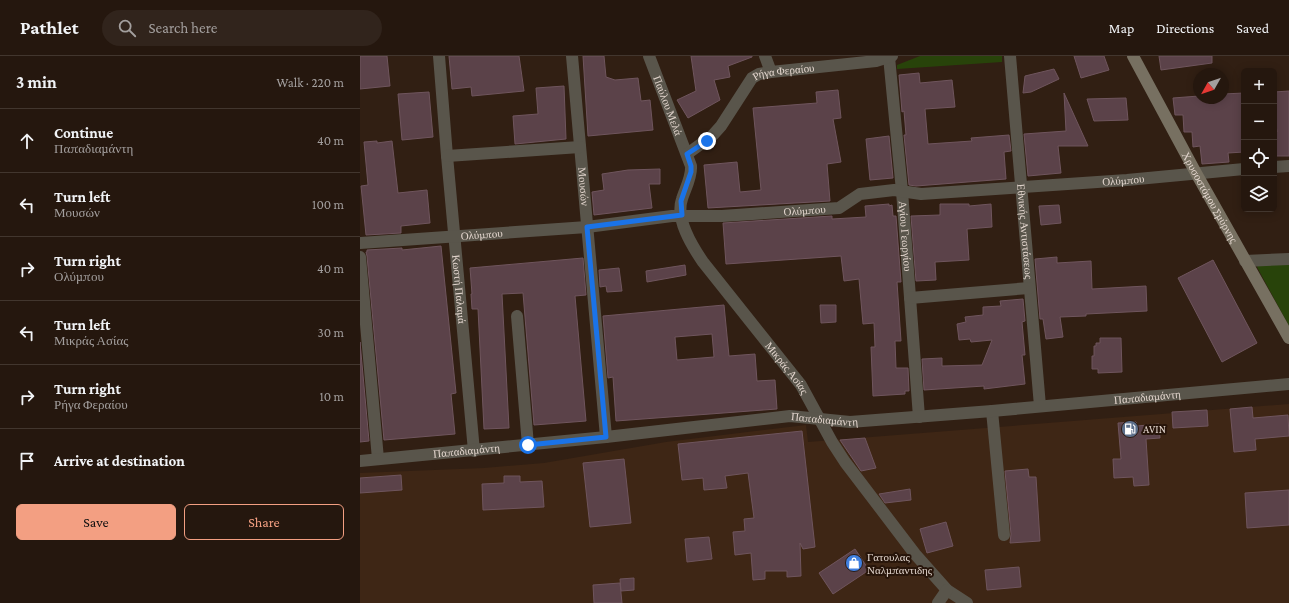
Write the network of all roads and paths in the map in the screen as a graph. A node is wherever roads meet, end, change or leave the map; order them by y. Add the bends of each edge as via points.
1 (439, 56) edge
2 (572, 56) edge
3 (649, 56) edge
4 (765, 56) edge
5 (890, 56) edge
6 (1010, 56) edge
7 (1133, 56) edge
8 (867, 59) edge
9 (772, 72) junction
10 (580, 147) junction
11 (687, 154) junction
12 (447, 156) junction
13 (1289, 166) edge
14 (1277, 167) edge
15 (1241, 169) edge
16 (1196, 173) junction
17 (1021, 187) junction
18 (902, 191) junction
19 (682, 215) junction
20 (587, 227) junction
21 (454, 237) junction
22 (360, 243) edge
23 (360, 257) edge
24 (1289, 258) edge
25 (1245, 261) junction
26 (1029, 288) junction
27 (910, 298) junction
28 (517, 316) dead end
29 (1289, 338) edge
30 (1289, 384) edge
31 (1040, 406) junction
32 (992, 411) junction
33 (919, 417) junction
34 (820, 418) junction
35 (606, 437) junction
36 (528, 445) junction
37 (474, 451) junction
38 (378, 459) junction
39 (360, 461) edge
40 (1004, 535) dead end
41 (947, 590) junction
42 (938, 603) edge
43 (967, 603) edge

1 - 12 street, Κωστή Παλαμά
2 - 10 street, Μουσών
3 - 11 street, Παύλου Μελά
4 - 9 street
5 - 8 street, Ρήγα Φεραίου
5 - 18 street, Αγίου Γεωργίου
6 - 17 street, Εθνικής Αντιστάσεως
7 - 16 street, Χρυσοστόμου Σμύρνης
8 - 9 street, Ρήγα Φεραίου
9 - 11 street, Ρήγα Φεραίου via 752,78 721,126
10 - 12 street
10 - 20 street, Μουσών
11 - 19 street, Μικράς Ασίας via 691,172 681,201
12 - 21 street, Κωστή Παλαμά
13 - 14 street
15 - 16 street, Ολύμπου
16 - 17 street, Ολύμπου
16 - 25 street, Χρυσοστόμου Σμύρνης
17 - 18 street, Ολύμπου via 921,194
17 - 26 street, Εθνικής Αντιστάσεως
18 - 19 street, Ολύμπου via 860,194 839,208 722,216
18 - 27 street, Αγίου Γεωργίου
19 - 20 street, Ολύμπου
19 - 34 street, Μικράς Ασίας via 694,249 801,385
20 - 21 street, Ολύμπου
20 - 35 street, Μουσών
21 - 22 street, Ολύμπου
21 - 37 street, Κωστή Παλαμά
23 - 38 street
24 - 25 street
25 - 29 street, Χρυσοστόμου Σμύρνης
26 - 27 street
26 - 31 street, Εθνικής Αντιστάσεως
27 - 33 street, Αγίου Γεωργίου
28 - 36 street
30 - 31 street, Παπαδιαμάντη
31 - 32 street, Παπαδιαμάντη
32 - 33 street, Παπαδιαμάντη
32 - 40 street
33 - 34 street, Παπαδιαμάντη via 850,422
34 - 35 street, Παπαδιαμάντη via 790,416
34 - 41 street, Μικράς Ασίας via 845,462 915,554
35 - 36 street, Παπαδιαμάντη
36 - 37 street, Παπαδιαμάντη
37 - 38 street, Παπαδιαμάντη
38 - 39 street, Παπαδιαμάντη
41 - 42 street
41 - 43 street, Μικράς Ασίας

